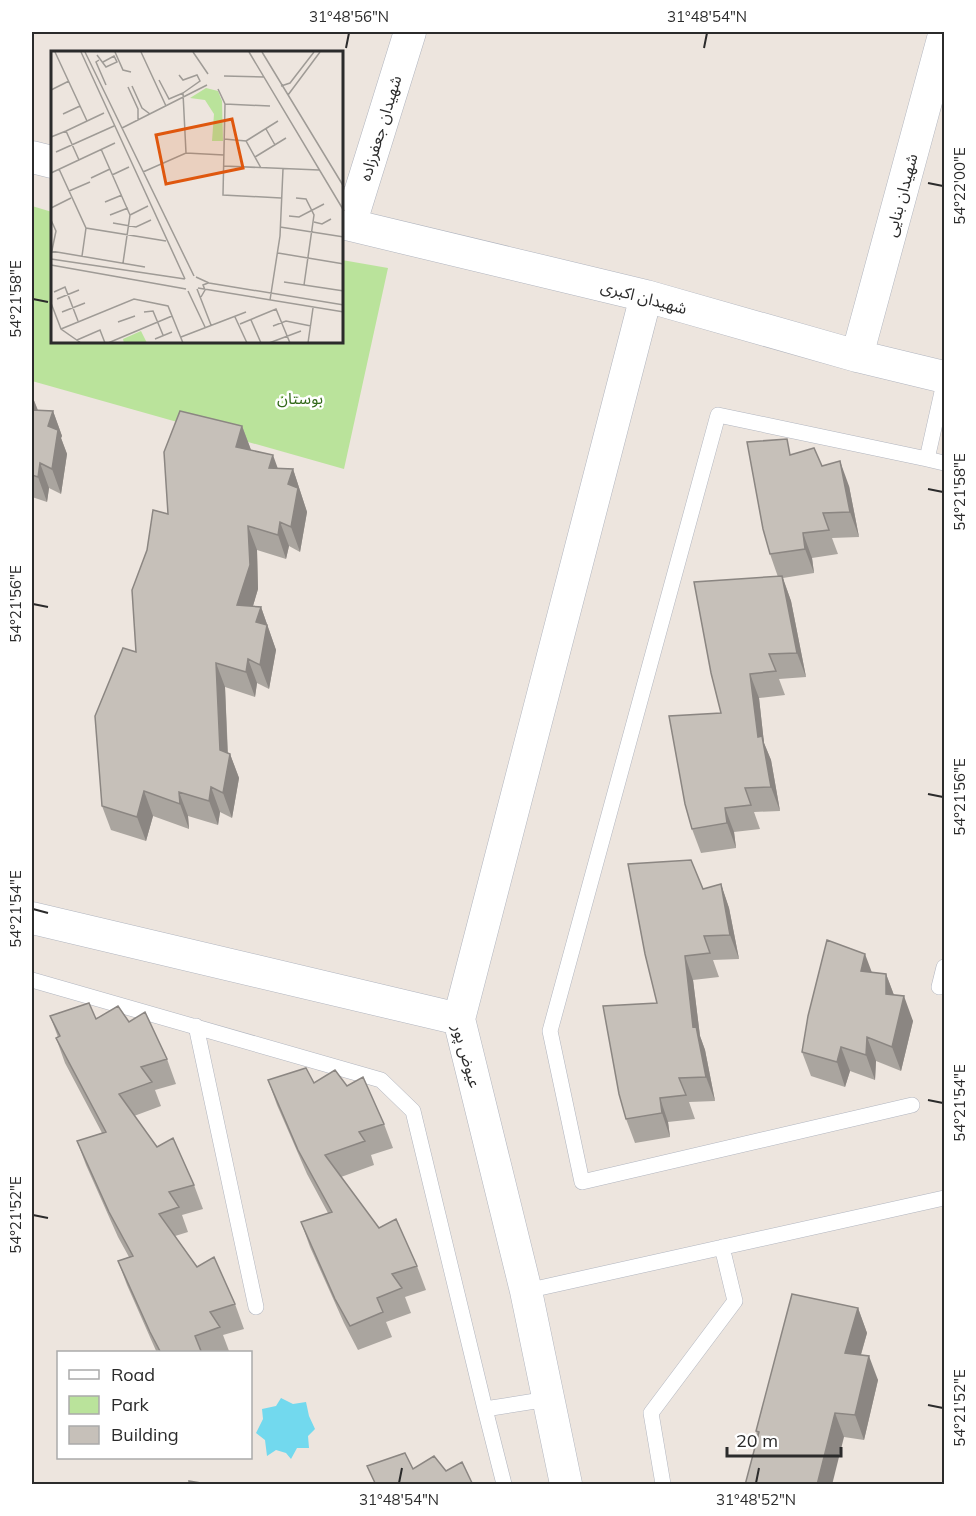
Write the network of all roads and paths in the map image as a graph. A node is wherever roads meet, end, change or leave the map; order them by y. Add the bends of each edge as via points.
1 (410, 32) edge
2 (945, 35) edge
3 (32, 157) edge
4 (51, 162) edge
5 (346, 224) edge
6 (646, 296) junction
7 (857, 356) junction
8 (945, 377) edge
9 (945, 383) edge
10 (927, 459) junction
11 (945, 464) edge
12 (32, 918) edge
13 (945, 967) edge
14 (32, 980) edge
15 (939, 987) dead end
16 (459, 1019) junction
17 (195, 1026) junction
18 (912, 1105) dead end
19 (945, 1198) edge
20 (722, 1247) junction
21 (526, 1291) junction
22 (256, 1307) dead end
23 (548, 1399) junction
24 (485, 1409) junction
25 (504, 1485) edge
26 (566, 1485) edge
27 (663, 1485) edge

1 - 5 street, شهیدان جعفرزاده
2 - 7 street, شهیدان بنایی
3 - 4 street
5 - 6 street, شهیدان اکبری
6 - 7 street, شهیدان اکبری
6 - 16 street
7 - 8 street, شهیدان اکبری
9 - 10 lane
10 - 11 lane
10 - 18 lane via 718,415 550,1031 582,1182
12 - 16 street, عیوض پور
13 - 15 lane
14 - 17 lane
16 - 21 street, عیوض پور
17 - 22 lane
17 - 24 lane via 381,1080 413,1111
19 - 20 lane
20 - 21 lane
20 - 27 lane via 735,1301 651,1413
21 - 23 street, عیوض پور
23 - 24 lane
23 - 26 street, عیوض پور
24 - 25 lane

